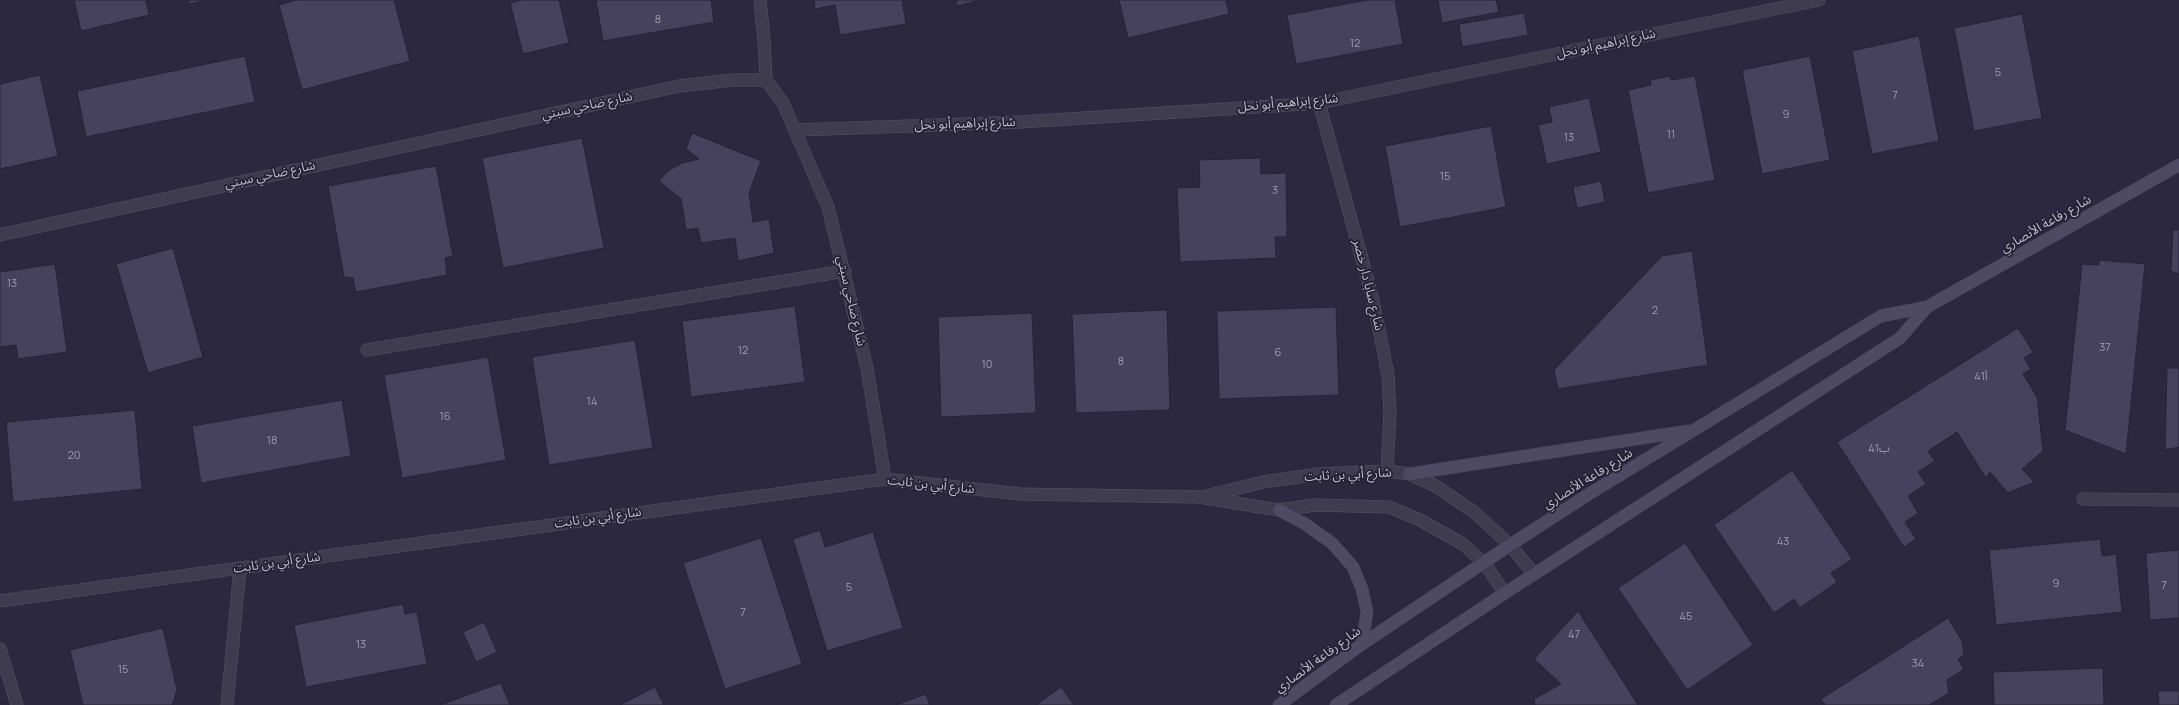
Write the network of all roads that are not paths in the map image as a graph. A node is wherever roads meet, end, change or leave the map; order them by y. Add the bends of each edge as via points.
1 (760, 0) edge
2 (1819, 0) edge
3 (766, 80) junction
4 (1319, 103) junction
5 (796, 130) junction
6 (2179, 165) edge
7 (0, 235) edge
8 (844, 271) junction
9 (1927, 307) junction
10 (367, 350) dead end
11 (1695, 430) junction
12 (1387, 471) junction
13 (1409, 474) junction
14 (885, 479) junction
15 (1199, 497) junction
16 (2083, 499) dead end
17 (2179, 500) edge
18 (1279, 510) junction
19 (1510, 545) junction
20 (1484, 563) junction
21 (240, 568) junction
22 (1534, 574) junction
23 (1505, 592) junction
24 (0, 601) edge
25 (1362, 644) junction
26 (0, 649) edge
27 (17, 705) edge
28 (227, 705) edge
29 (1280, 705) edge
30 (1336, 705) edge

1 - 3 street
2 - 4 street, شارع إبراهيم أبو نحل
3 - 5 street, شارع ضاحي سبتي via 783,103
3 - 7 street, شارع ضاحي سبتي via 733,80 679,86
4 - 5 street, شارع إبراهيم أبو نحل via 1021,122
4 - 12 street, شارع سابا دار خضر via 1382,341 1388,375 1390,412
5 - 8 street, شارع ضاحي سبتي via 828,207
6 - 9 street, شارع رفاعة الأنصاري
8 - 10 street
8 - 14 street, شارع ضاحي سبتي via 866,368
9 - 11 street, شارع رفاعة الأنصاري via 1882,316
9 - 22 street, شارع رفاعة الأنصاري via 1900,338
11 - 13 street
11 - 19 street, شارع رفاعة الأنصاري
12 - 13 street, شارع أبي بن ثابت
12 - 15 street, شارع أبي بن ثابت via 1291,478
13 - 19 street, شارع أبي بن ثابت via 1455,498
14 - 15 street, شارع أبي بن ثابت via 1020,494
14 - 21 street, شارع أبي بن ثابت
15 - 18 street, شارع أبي بن ثابت
16 - 17 street
18 - 20 street, شارع أبي بن ثابت via 1315,505 1388,507 1420,520 1463,544
18 - 25 street via 1332,543 1353,567 1362,589 1367,612
19 - 20 street, شارع رفاعة الأنصاري
19 - 22 street, شارع أبي بن ثابت
20 - 23 street, شارع أبي بن ثابت
20 - 25 street, شارع رفاعة الأنصاري
21 - 24 street, شارع أبي بن ثابت
21 - 28 street
22 - 23 street, شارع رفاعة الأنصاري
23 - 30 street, شارع رفاعة الأنصاري
25 - 29 street, شارع رفاعة الأنصاري
26 - 27 street

